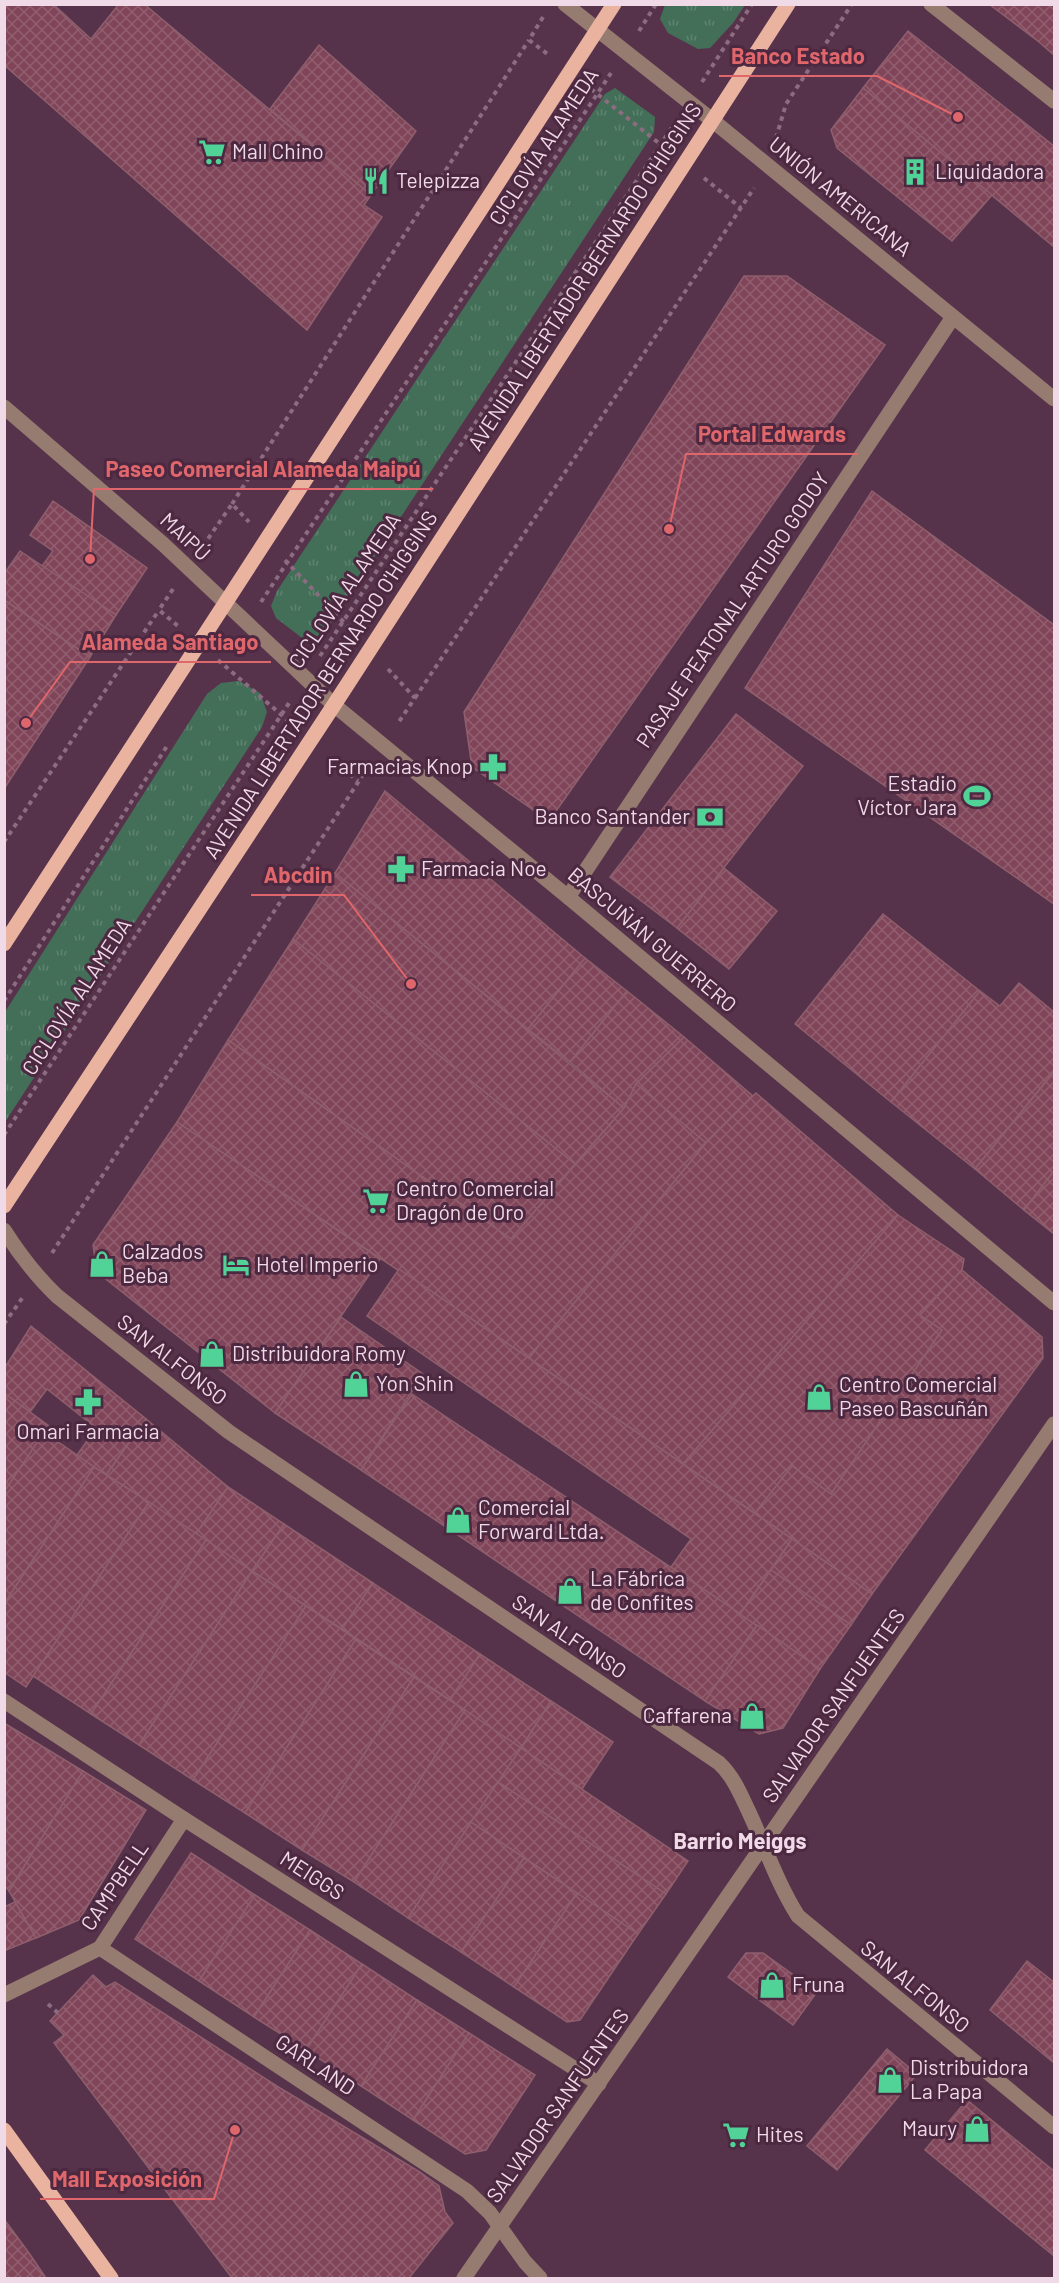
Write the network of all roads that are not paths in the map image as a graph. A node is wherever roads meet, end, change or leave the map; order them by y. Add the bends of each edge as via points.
1 (565, 4) edge
2 (615, 4) edge
3 (788, 4) edge
4 (931, 4) edge
5 (598, 30) junction
6 (1054, 101) edge
7 (712, 120) junction
8 (953, 317) junction
9 (1054, 399) edge
10 (4, 408) edge
11 (226, 605) junction
12 (334, 705) junction
13 (568, 897) junction
14 (4, 944) edge
15 (4, 1206) edge
16 (4, 1230) edge
17 (1054, 1303) edge
18 (1054, 1424) edge
19 (4, 1701) edge
20 (184, 1819) junction
21 (764, 1845) junction
22 (100, 1948) junction
23 (4, 1995) edge
24 (599, 2084) junction
25 (1054, 2127) edge
26 (4, 2130) edge
27 (500, 2226) junction
28 (111, 2278) edge
29 (464, 2278) edge
30 (540, 2278) edge

1 - 5 street, UNIÓN AMERICANA
2 - 5 main road
3 - 7 main road, AVENIDA LIBERTADOR BERNARDO O'HIGGINS
4 - 6 street
5 - 7 street, UNIÓN AMERICANA
5 - 11 main road
7 - 8 street, UNIÓN AMERICANA
7 - 12 main road, AVENIDA LIBERTADOR BERNARDO O'HIGGINS
8 - 9 street, UNIÓN AMERICANA
8 - 13 street, PASAJE PEATONAL ARTURO GODOY
10 - 11 street, MAIPÚ via 163,544
11 - 12 street, BASCUÑÁN GUERRERO
11 - 14 main road
12 - 13 street, BASCUÑÁN GUERRERO
12 - 15 main road, AVENIDA LIBERTADOR BERNARDO O'HIGGINS
13 - 17 street, BASCUÑÁN GUERRERO
16 - 21 street, SAN ALFONSO via 37,1277 57,1296 229,1432 719,1763 734,1780
18 - 21 street, SALVADOR SANFUENTES
19 - 20 street, MEIGGS
20 - 22 street, CAMPBELL
20 - 24 street, MEIGGS
21 - 24 street, SALVADOR SANFUENTES
21 - 25 street, SAN ALFONSO via 781,1888 810,1928
22 - 23 street, CAMPBELL
22 - 27 street, GARLAND via 467,2191
24 - 27 street, SALVADOR SANFUENTES
26 - 28 main road
27 - 29 street, SALVADOR SANFUENTES
27 - 30 street, GARLAND

